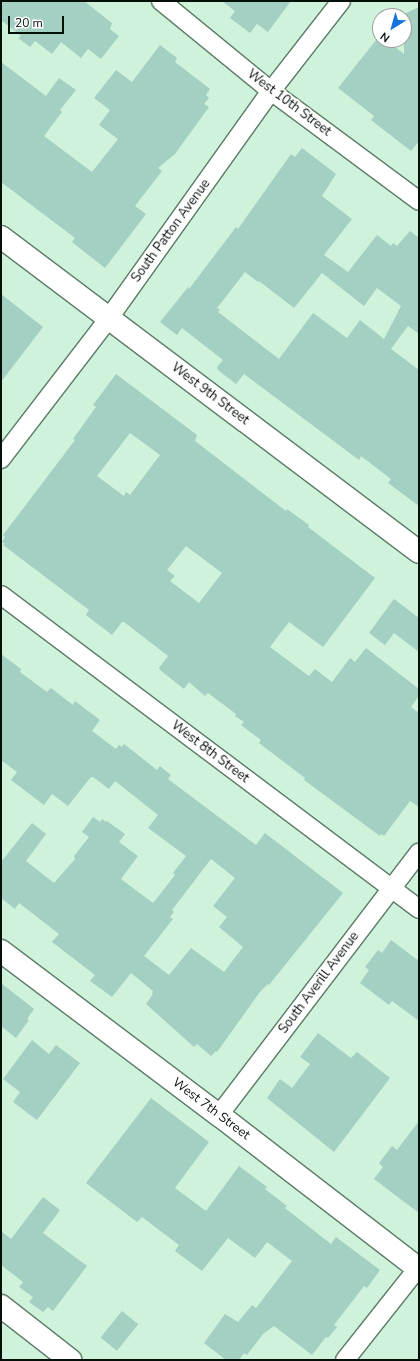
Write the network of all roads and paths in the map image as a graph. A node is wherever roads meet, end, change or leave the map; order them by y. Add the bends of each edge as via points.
1 (161, 1) edge
2 (341, 1) edge
3 (271, 91) junction
4 (419, 201) edge
5 (1, 237) edge
6 (109, 318) junction
7 (1, 459) edge
8 (419, 552) edge
9 (1, 595) edge
10 (419, 852) edge
11 (391, 888) junction
12 (419, 909) edge
13 (1, 951) edge
14 (219, 1115) junction
15 (418, 1269) edge
16 (1, 1306) edge
17 (70, 1360) edge
18 (346, 1360) edge

1 - 3 street, West 10th Street
2 - 3 street, South Patton Avenue
3 - 4 street, West 10th Street
3 - 6 street, South Patton Avenue
5 - 6 street, West 9th Street
6 - 7 street, South Patton Avenue
6 - 8 street, West 9th Street
9 - 11 street, West 8th Street
10 - 11 street, South Averill Avenue
11 - 12 street, West 8th Street
11 - 14 street, South Averill Avenue
13 - 14 street, West 7th Street
14 - 15 street, West 7th Street
15 - 18 street
16 - 17 street

